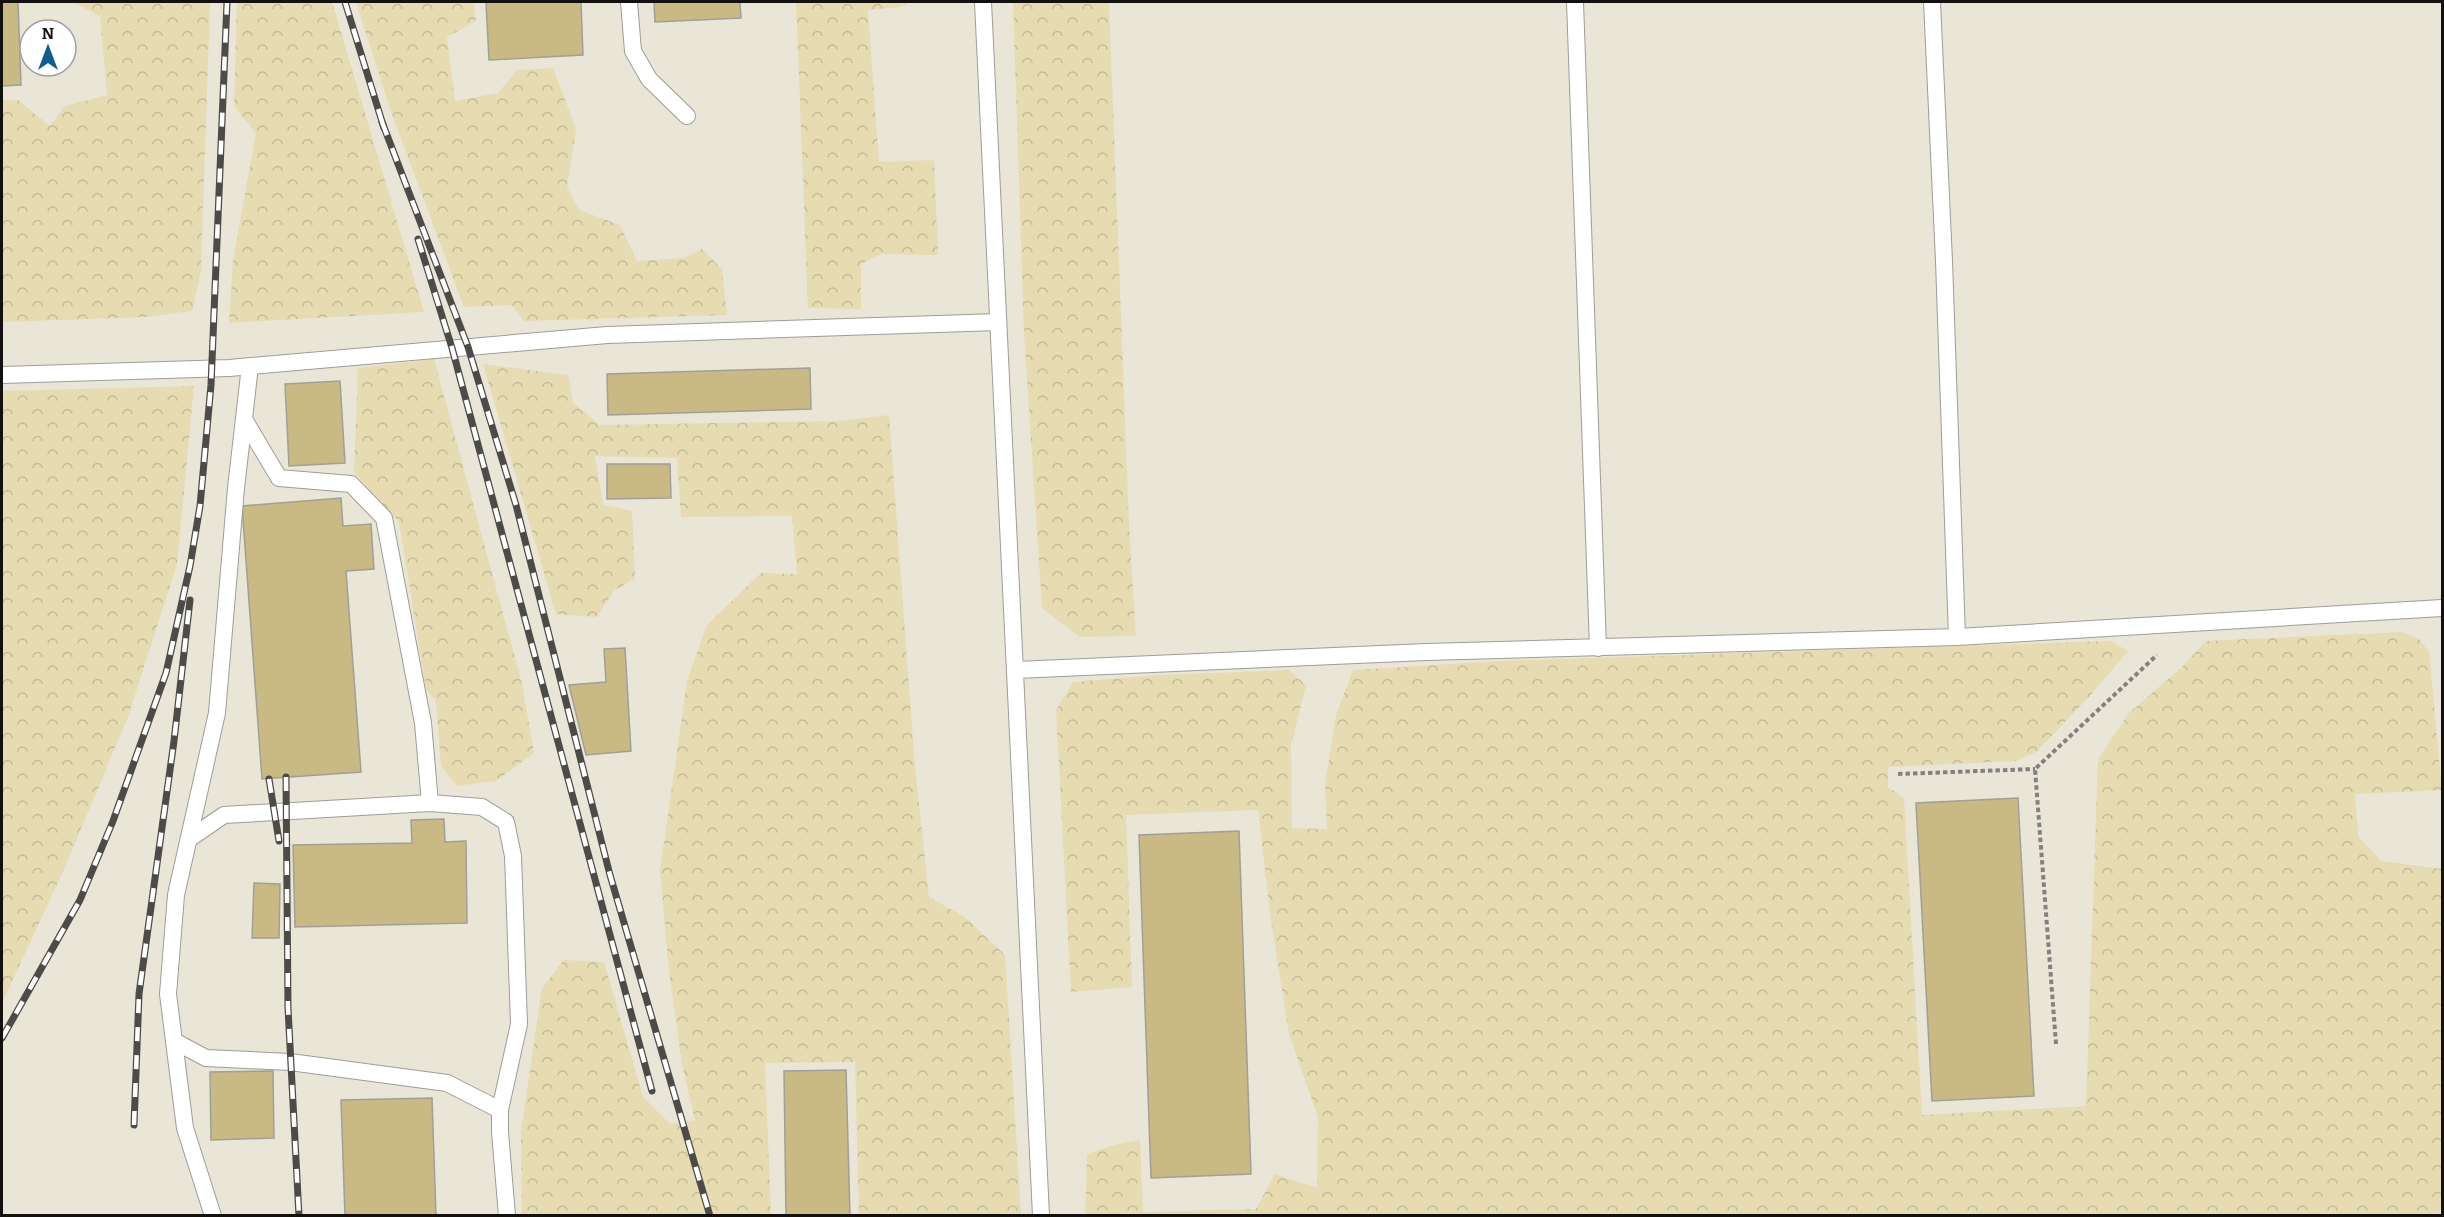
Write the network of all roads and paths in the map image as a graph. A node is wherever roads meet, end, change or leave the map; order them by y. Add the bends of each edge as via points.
1 (629, 2) edge
2 (983, 2) edge
3 (1575, 2) edge
4 (1932, 2) edge
5 (687, 116) dead end
6 (998, 322) junction
7 (250, 366) junction
8 (2, 375) edge
9 (244, 419) junction
10 (2442, 608) edge
11 (2190, 624) junction
12 (1957, 637) junction
13 (1598, 648) junction
14 (1015, 670) junction
15 (2035, 769) junction
16 (1898, 774) dead end
17 (430, 803) junction
18 (189, 839) junction
19 (174, 1041) junction
20 (2056, 1044) dead end
21 (500, 1110) junction
22 (213, 1215) edge
23 (507, 1215) edge
24 (1041, 1215) edge

1 - 5 lane via 633,51 649,79
2 - 6 lane
3 - 13 lane
4 - 12 lane
6 - 7 lane via 607,335
6 - 14 lane
7 - 8 lane
7 - 9 lane
9 - 17 lane via 279,478 351,484 384,518 423,723
9 - 18 lane via 217,712
10 - 11 lane
11 - 12 lane
11 - 15 path
12 - 13 lane
13 - 14 lane
14 - 24 lane
15 - 16 path
15 - 20 path
17 - 18 lane via 224,815
17 - 21 lane via 482,807 506,822 513,856 519,1024
18 - 19 lane via 176,895 169,983
19 - 21 lane via 206,1058 290,1062 447,1083
19 - 22 lane via 185,1128
21 - 23 lane

